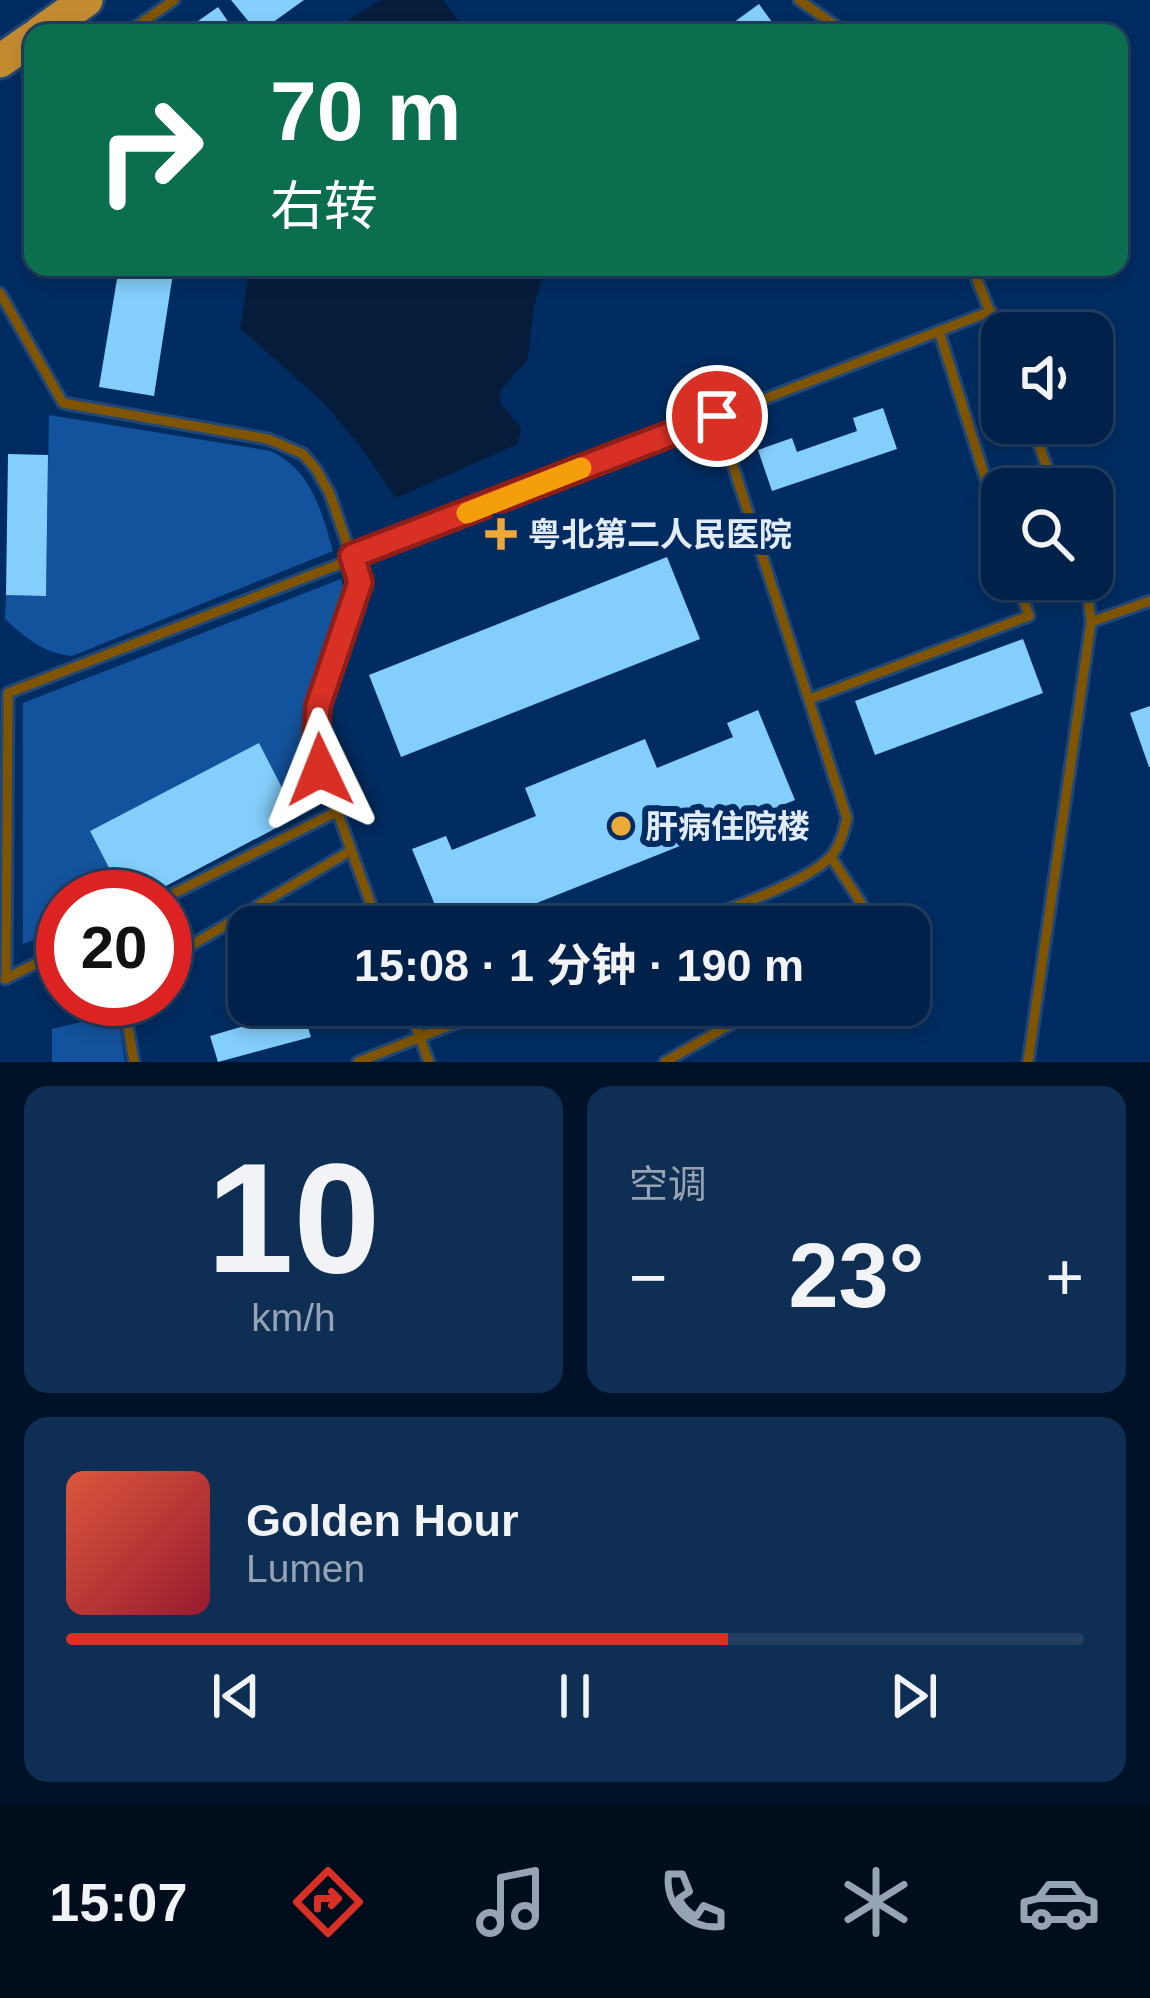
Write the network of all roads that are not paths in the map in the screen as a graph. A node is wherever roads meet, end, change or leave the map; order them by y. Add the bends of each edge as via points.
1 (86, 0) edge
2 (174, 0) edge
3 (800, 0) edge
4 (52, 24) edge
5 (140, 24) edge
6 (833, 24) edge
7 (976, 276) edge
8 (0, 293) edge
9 (991, 311) joint
10 (939, 331) junction
11 (717, 416) junction
12 (982, 468) edge
13 (352, 556) junction
14 (1023, 600) edge
15 (1088, 600) edge
16 (1150, 601) edge
17 (1091, 622) junction
18 (810, 698) junction
19 (336, 812) junction
20 (350, 851) junction
21 (831, 857) junction
22 (192, 884) edge
23 (371, 906) edge
24 (732, 906) edge
25 (863, 906) edge
26 (192, 945) edge
27 (36, 963) edge
28 (3, 979) edge
29 (128, 1026) edge
30 (416, 1026) edge
31 (453, 1026) edge
32 (728, 1026) edge
33 (421, 1040) junction
34 (668, 1061) edge
35 (134, 1062) edge
36 (358, 1062) edge
37 (429, 1062) edge
38 (1028, 1062) edge

1 - 4 highway
2 - 5 lane
3 - 6 lane
7 - 9 lane
8 - 13 lane via 63,403 268,439 303,454 330,494
9 - 10 lane
10 - 11 lane
10 - 12 lane
11 - 13 lane
11 - 18 lane
13 - 19 lane via 360,582 315,728
13 - 28 lane via 8,693
14 - 18 lane via 1028,616
15 - 17 lane
16 - 17 lane
17 - 38 lane
18 - 21 lane via 847,818
19 - 20 lane
19 - 22 lane
20 - 23 lane
20 - 26 lane
21 - 24 lane
21 - 25 lane
27 - 28 lane
29 - 35 lane
30 - 33 lane
31 - 33 lane
32 - 34 lane
33 - 36 lane
33 - 37 lane

